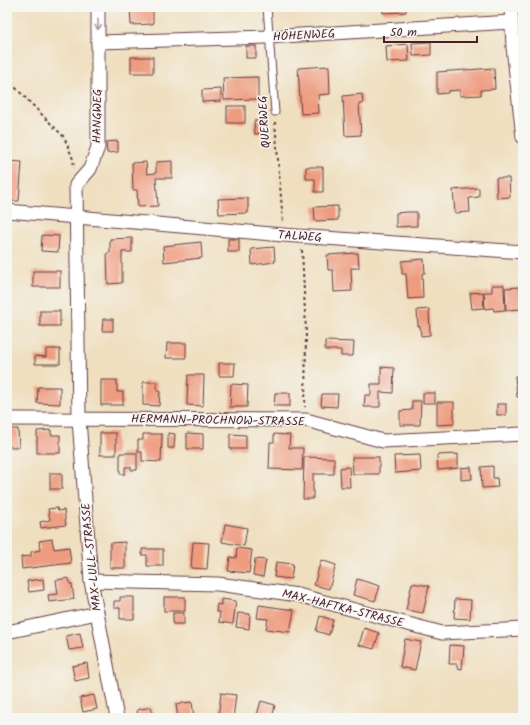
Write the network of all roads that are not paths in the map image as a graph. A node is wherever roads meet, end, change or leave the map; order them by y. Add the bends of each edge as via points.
1 (98, 7) edge
2 (267, 7) edge
3 (511, 7) edge
4 (511, 22) junction
5 (268, 37) junction
6 (98, 42) junction
7 (274, 112) road end
8 (523, 137) edge
9 (7, 211) edge
10 (77, 218) junction
11 (523, 252) edge
12 (7, 419) edge
13 (79, 419) junction
14 (523, 434) edge
15 (91, 581) junction
16 (97, 613) junction
17 (523, 629) edge
18 (7, 632) edge
19 (117, 718) edge

1 -> 6 street, HANGWEG
2 - 5 lane, QUERWEG
3 - 4 street
4 - 5 street, HÖHENWEG
4 - 8 street
5 - 6 street, HÖHENWEG
5 - 7 lane, QUERWEG
6 - 10 street, HANGWEG via 98,147 90,169 76,185
9 - 10 street, TALWEG
10 - 11 street, TALWEG
10 - 13 street, MAX-LULL-STRASSE
12 - 13 street
13 - 14 street, HERMANN-PROCHNOW-STRASSE via 306,420 383,441
13 - 15 street, MAX-LULL-STRASSE
15 - 16 street, MAX-LULL-STRASSE
15 - 17 street, MAX-HAFTKA-STRASSE via 218,584 298,595 442,633
16 - 18 street
16 - 19 street, MAX-LULL-STRASSE

